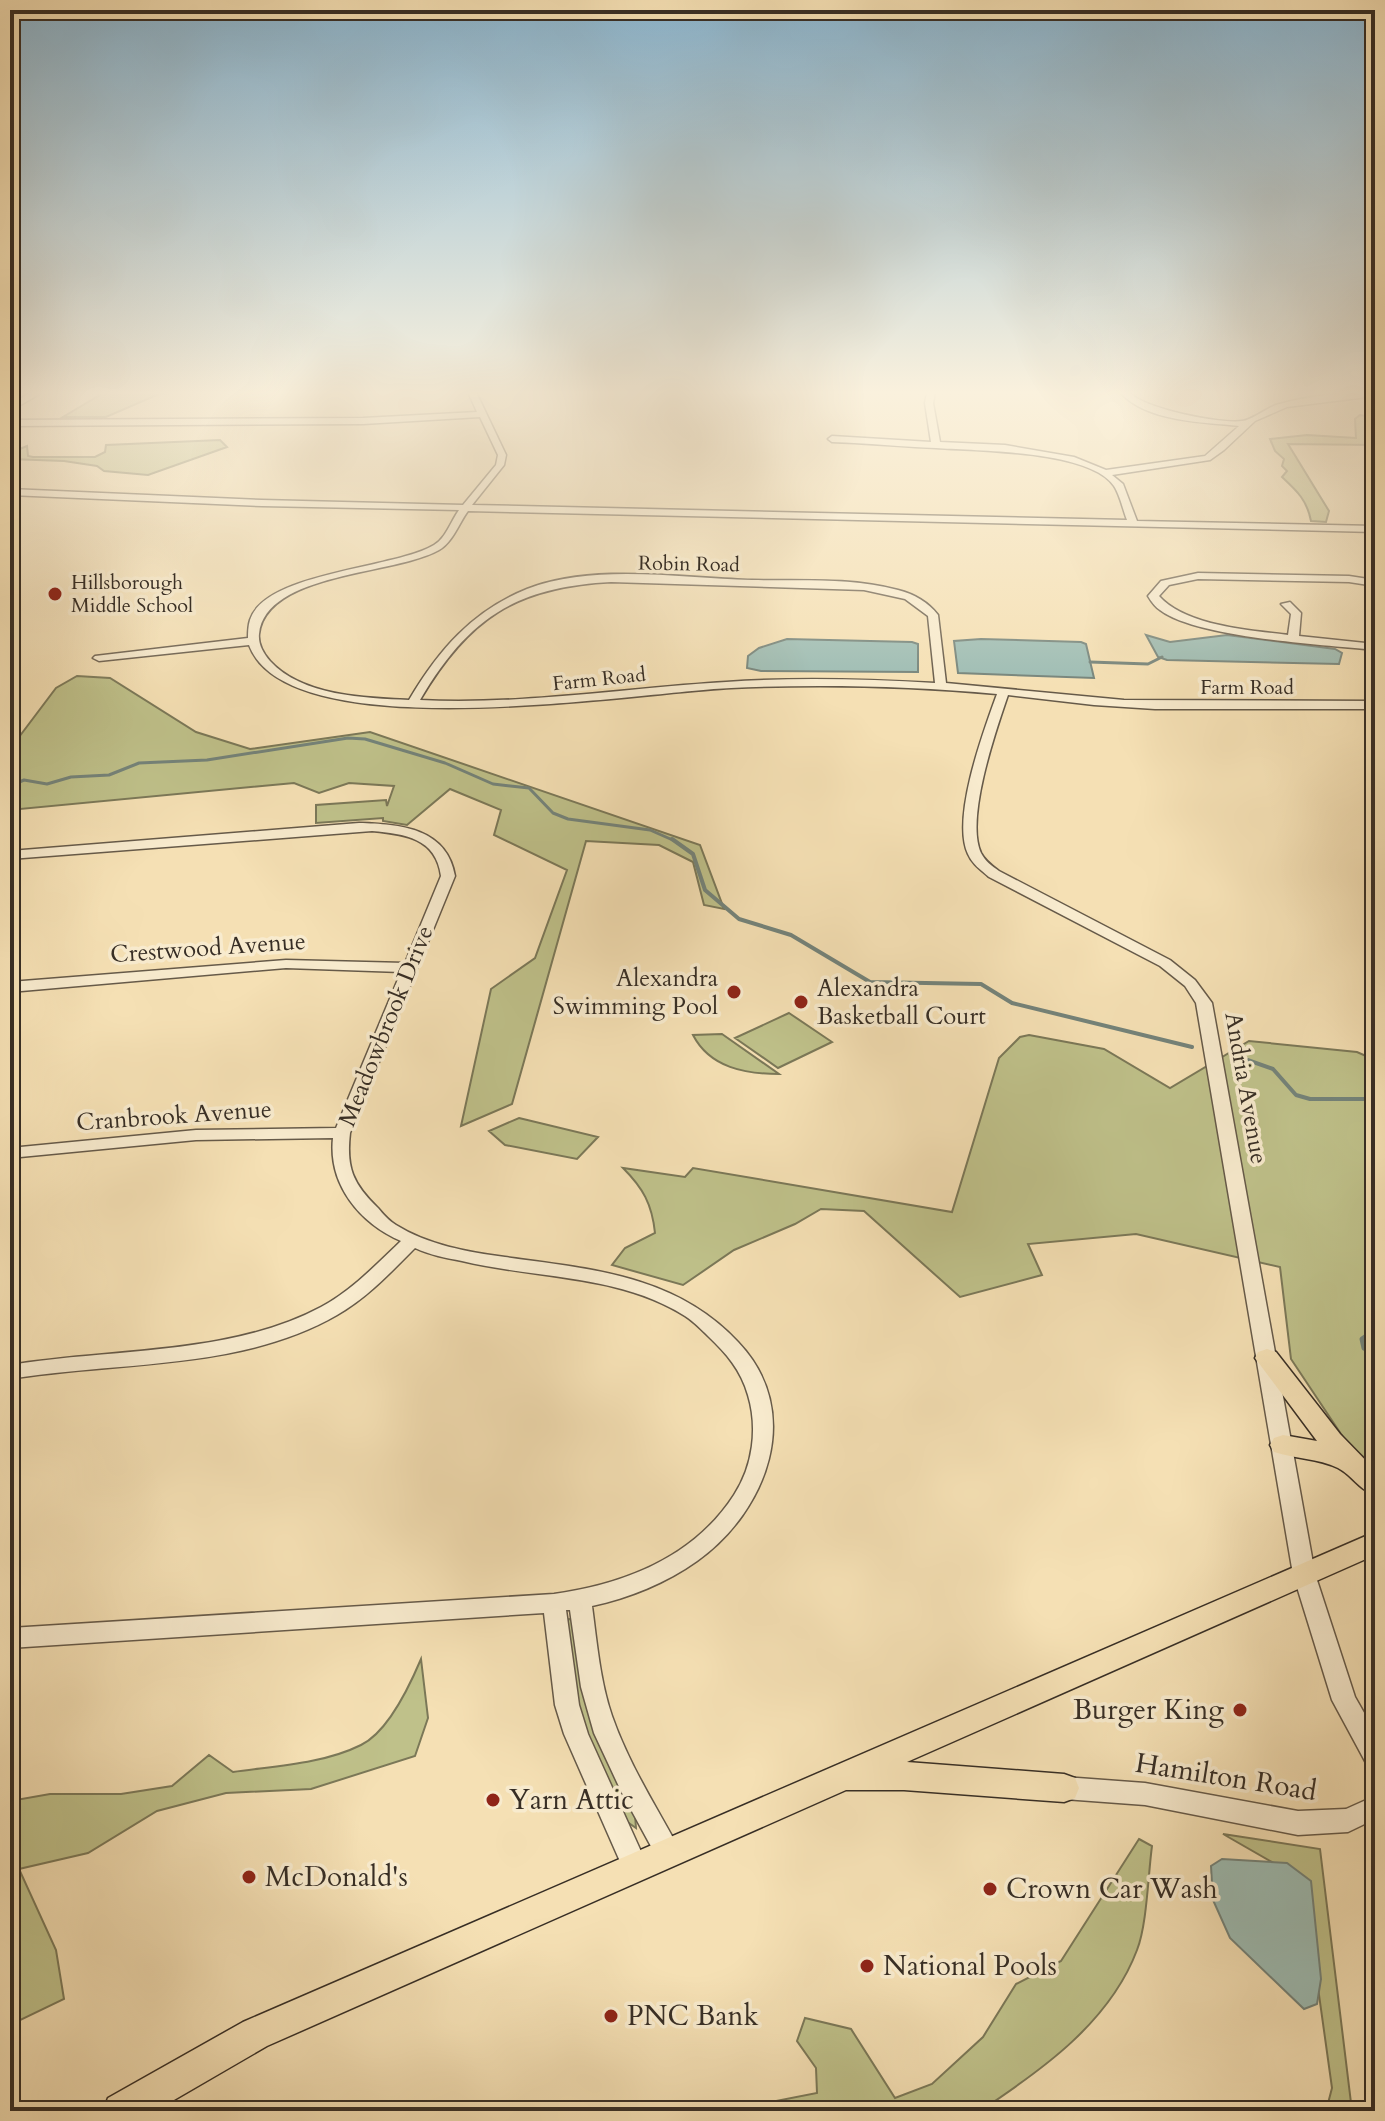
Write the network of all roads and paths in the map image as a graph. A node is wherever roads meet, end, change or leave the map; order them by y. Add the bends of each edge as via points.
1 (478, 491) edge
2 (1120, 491) edge
3 (10, 494) edge
4 (463, 511) junction
5 (1129, 523) junction
6 (1375, 529) edge
7 (1375, 583) edge
8 (1286, 604) dead end
9 (1293, 637) junction
10 (254, 641) junction
11 (1375, 647) edge
12 (99, 658) dead end
13 (941, 687) junction
14 (1004, 691) junction
15 (413, 703) junction
16 (1375, 705) edge
17 (10, 855) edge
18 (409, 968) junction
19 (10, 987) edge
20 (342, 1133) junction
21 (10, 1153) edge
22 (412, 1241) junction
23 (1267, 1358) junction
24 (10, 1372) edge
25 (1283, 1445) junction
26 (1347, 1461) junction
27 (1375, 1485) edge
28 (1375, 1543) edge
29 (1304, 1574) junction
30 (580, 1600) junction
31 (554, 1603) junction
32 (10, 1638) edge
33 (1375, 1755) edge
34 (840, 1779) junction
35 (1064, 1788) joint
36 (1375, 1807) edge
37 (668, 1853) junction
38 (635, 1867) junction
39 (121, 2111) edge

1 - 4 street
2 - 5 street
3 - 4 street
4 - 5 street via 964,525
4 - 10 street via 445,541 423,555 310,582 277,597 258,613
5 - 6 street
7 - 9 street via 1198,576 1172,580 1155,591 1157,605 1181,619
8 - 9 street via 1296,613
9 - 11 street
10 - 12 street
10 - 15 street, Farm Road via 264,662 297,684 337,695
13 - 14 street, Farm Road
13 - 15 street, Farm Road via 743,684 555,703
13 - 15 street, Robin Road via 933,615 901,594 849,586 597,580 536,589 475,621 435,663
14 - 16 street, Farm Road via 1141,704
14 - 23 street, Andria Avenue via 978,768 972,848 994,874 1165,963 1204,1003
17 - 18 street, Meadowbrook Drive via 339,828 406,832 436,847 448,867
18 - 19 street, Crestwood Avenue via 286,964
18 - 20 street, Meadowbrook Drive
20 - 21 street, Cranbrook Avenue via 196,1135
20 - 22 street, Meadowbrook Drive via 342,1172 356,1199 381,1223
22 - 24 street via 347,1300 285,1332 241,1343
22 - 30 street, Meadowbrook Drive via 648,1289 707,1321 752,1376 762,1413 762,1447 742,1503 709,1539 676,1564 618,1592
23 - 25 street, Andria Avenue
23 - 26 main road
25 - 26 main road
25 - 29 street, Andria Avenue
26 - 27 main road
28 - 29 main road
29 - 33 street via 1344,1700
29 - 34 main road
30 - 31 street, Meadowbrook Drive
30 - 37 street via 600,1716
31 - 32 street, Meadowbrook Drive
31 - 38 street via 567,1705
34 - 35 main road via 904,1776
34 - 37 main road
35 - 36 street, Hamilton Road via 1145,1794 1298,1823 1348,1820
37 - 38 main road
38 - 39 main road via 255,2034

